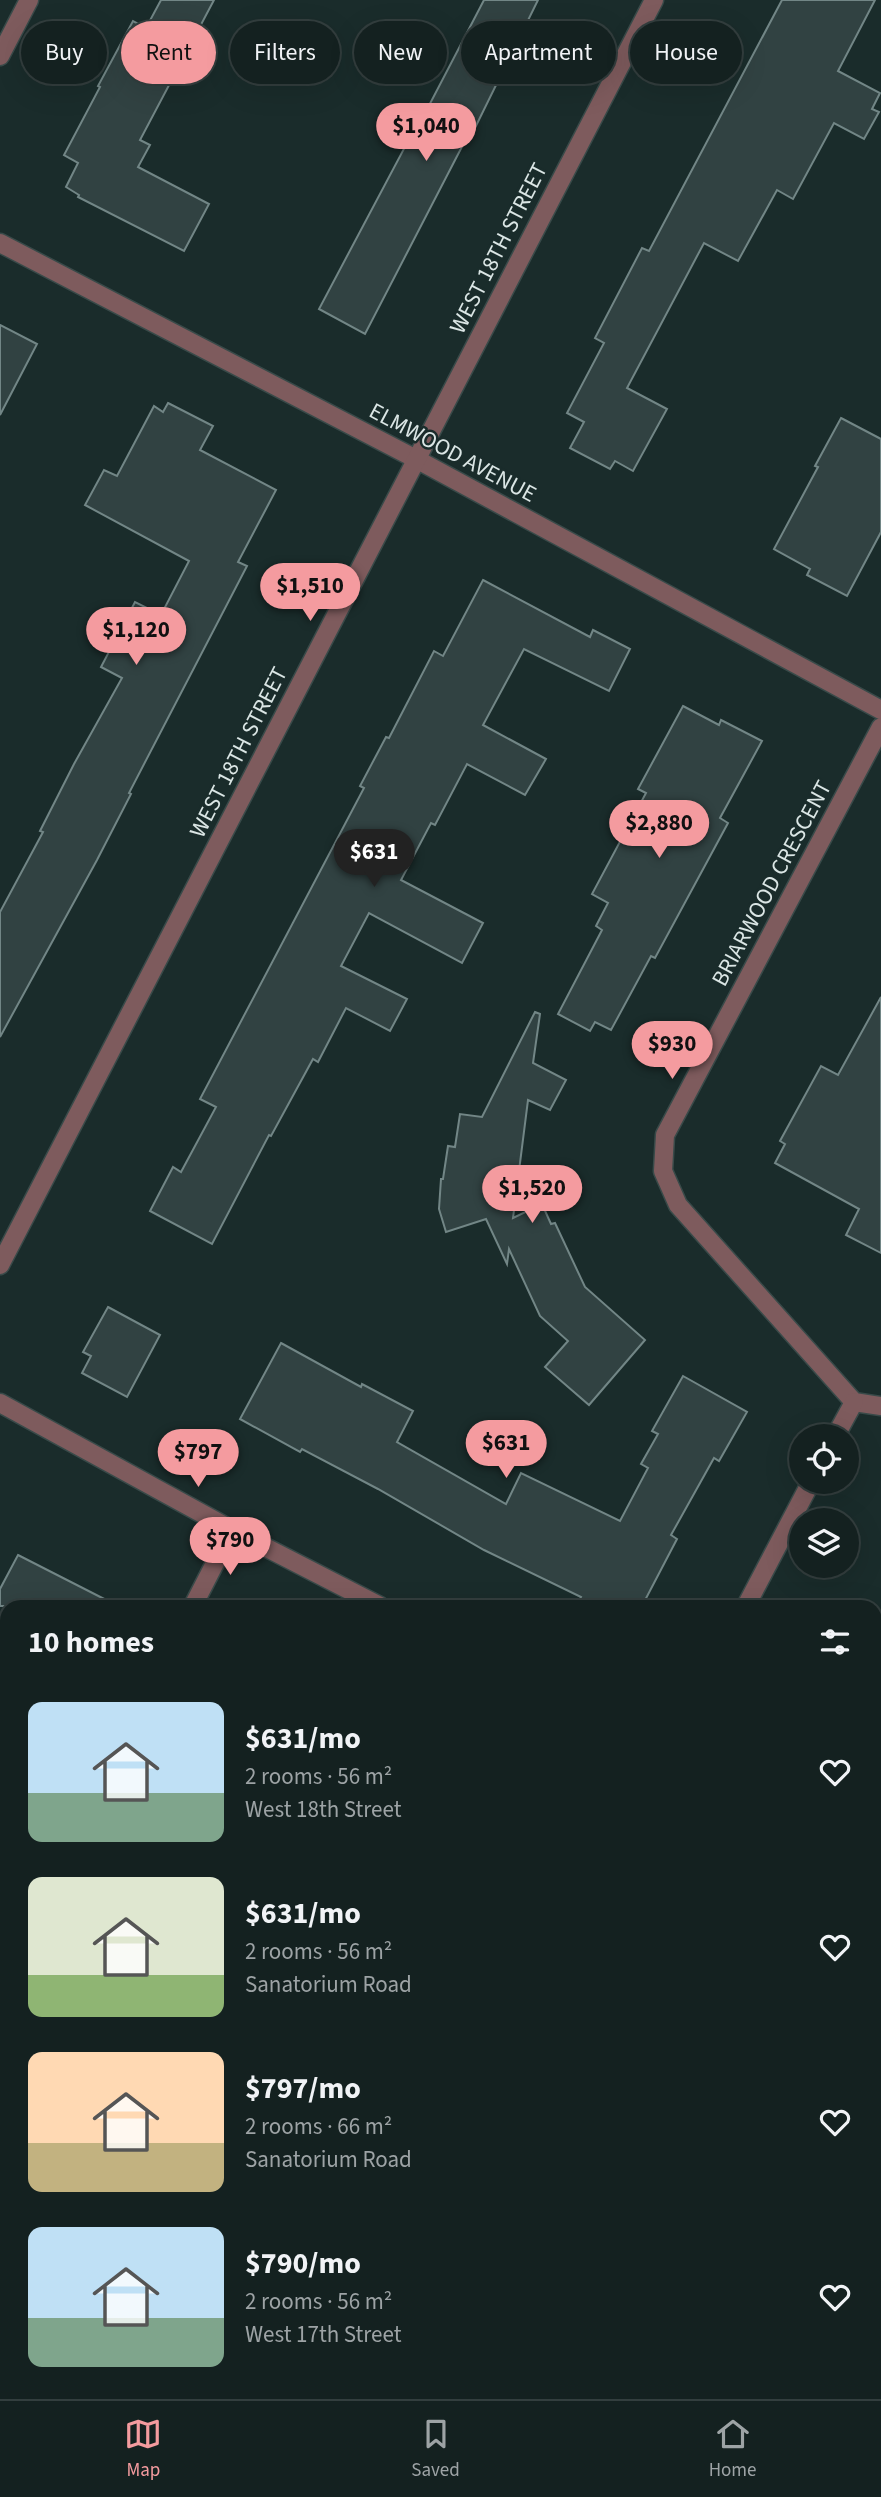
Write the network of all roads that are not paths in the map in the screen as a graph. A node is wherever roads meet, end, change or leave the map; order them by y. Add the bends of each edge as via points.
1 (29, 0) edge
2 (654, 0) edge
3 (0, 56) edge
4 (0, 243) edge
5 (416, 459) junction
6 (881, 710) edge
7 (881, 727) edge
8 (0, 1265) edge
9 (853, 1402) junction
10 (0, 1403) edge
11 (881, 1406) edge
12 (842, 1424) edge
13 (805, 1494) edge
14 (232, 1530) junction
15 (196, 1600) edge
16 (368, 1600) edge
17 (749, 1600) edge

1 - 3 street
2 - 5 street, WEST 18TH STREET
4 - 5 street, ELMWOOD AVENUE
5 - 6 street, ELMWOOD AVENUE
5 - 8 street, WEST 18TH STREET
7 - 9 street, BRIARWOOD CRESCENT via 665,1135 663,1171 678,1205
9 - 11 street
9 - 12 street
10 - 14 street
13 - 17 street
14 - 15 street
14 - 16 street

